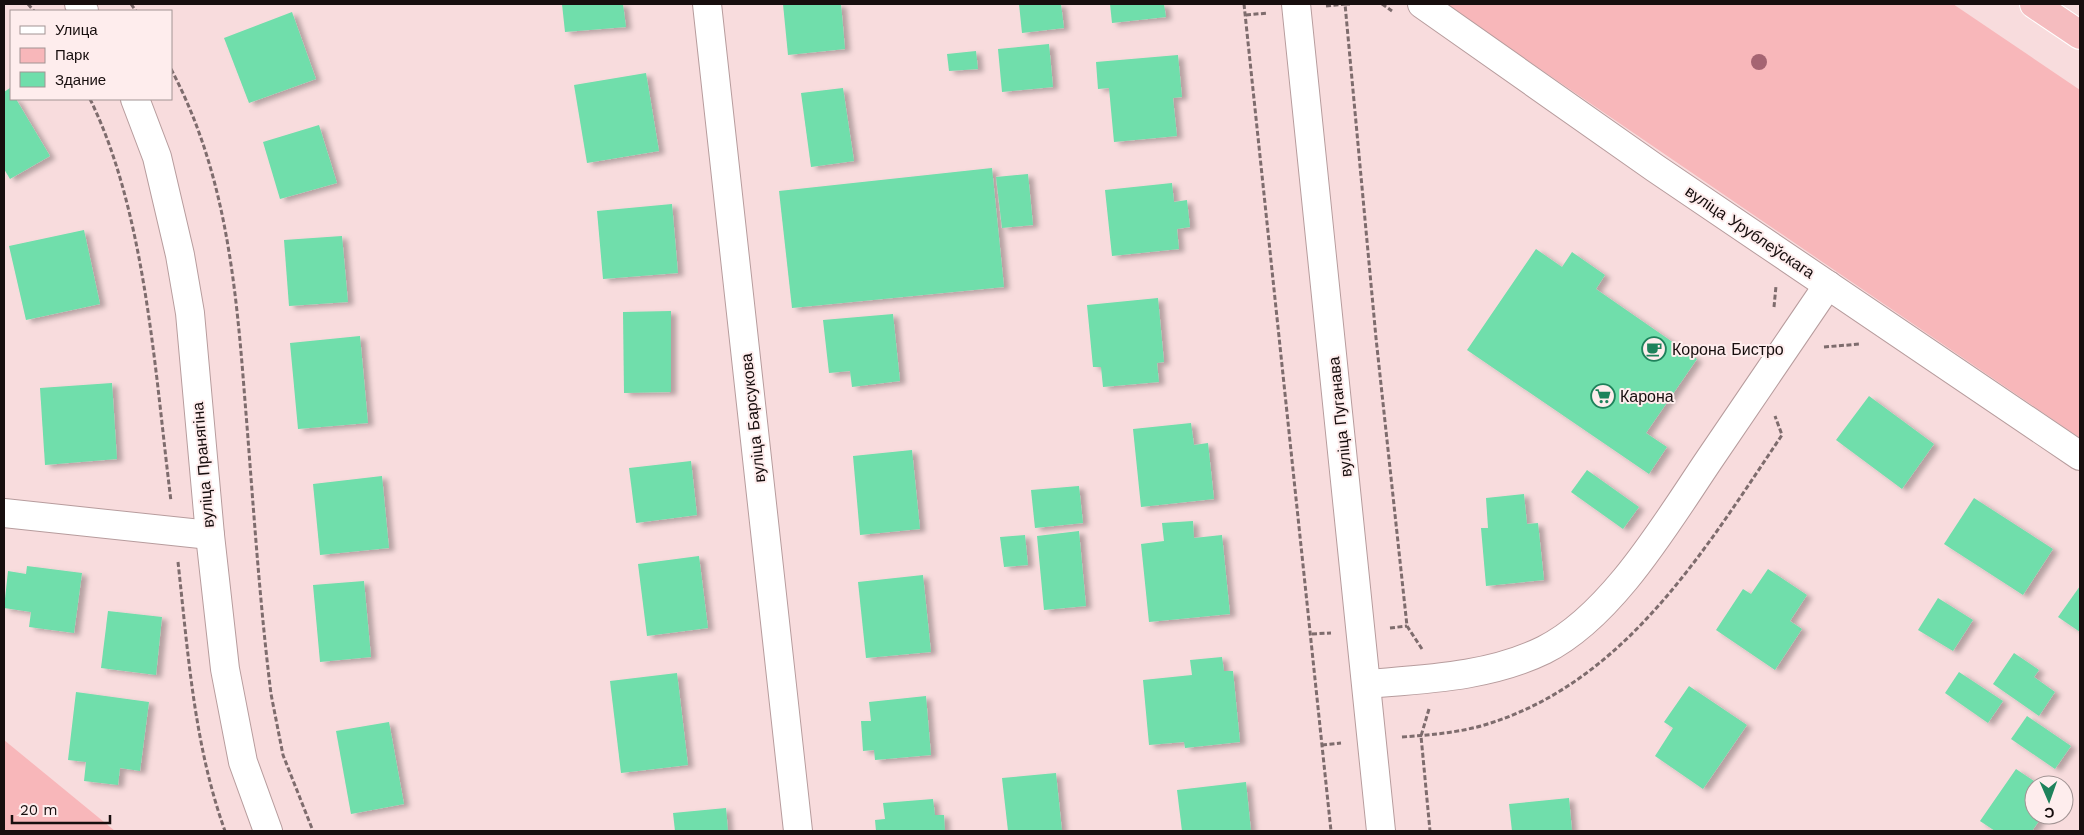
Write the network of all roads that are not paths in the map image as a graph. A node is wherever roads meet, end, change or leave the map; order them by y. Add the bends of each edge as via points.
1 (707, 4) edge
2 (1296, 4) edge
3 (1422, 4) edge
4 (2034, 4) edge
5 (2080, 35) edge
6 (136, 100) edge
7 (1828, 285) junction
8 (2080, 456) edge
9 (4, 513) edge
10 (210, 535) junction
11 (1367, 684) junction
12 (268, 831) edge
13 (798, 831) edge
14 (1381, 831) edge

1 - 13 street, вуліца Барсукова
2 - 11 street, вуліца Пуганава
3 - 7 street, вуліца Урублеўскага
4 - 5 highway
6 - 10 street, вуліца Пранягіна via 157,156 190,313
7 - 8 street, вуліца Урублеўскага
7 - 11 street via 1659,534 1610,595 1565,638 1525,659 1482,671
9 - 10 street
10 - 12 street, вуліца Пранягіна via 234,720 243,762
11 - 14 street, вуліца Пуганава

